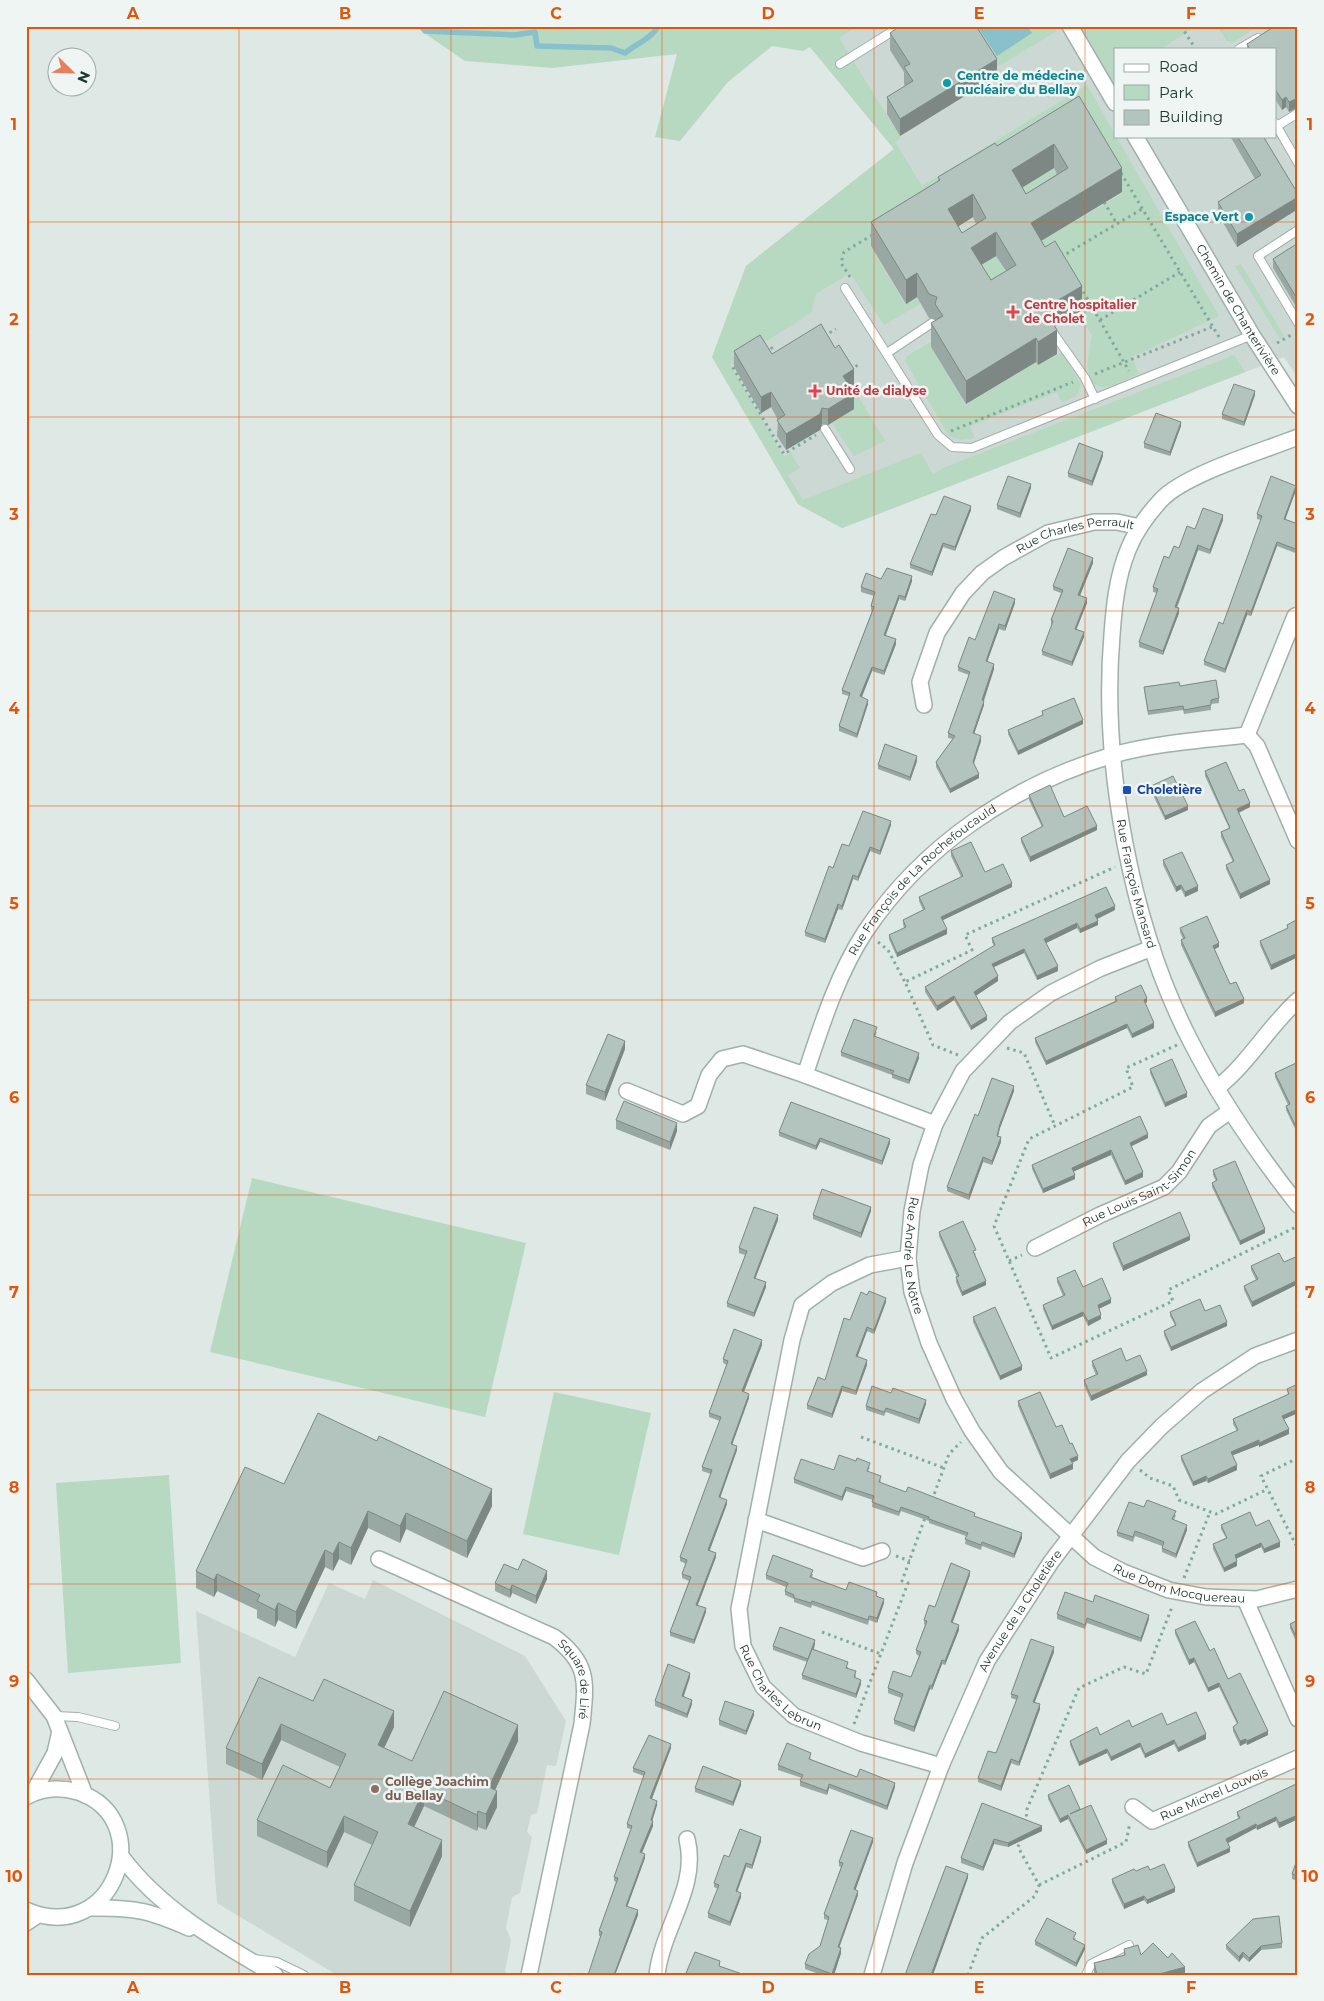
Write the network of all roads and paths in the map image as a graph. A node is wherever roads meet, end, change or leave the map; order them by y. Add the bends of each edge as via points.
1 (901, 26) edge
2 (1070, 26) edge
3 (1181, 26) edge
4 (1264, 34) edge
5 (1195, 48) edge
6 (1241, 48) edge
7 (840, 64) dead end
8 (1114, 101) edge
9 (1298, 113) edge
10 (1276, 125) edge
11 (1136, 138) edge
12 (1298, 163) edge
13 (1117, 166) edge
14 (1104, 202) edge
15 (1142, 209) junction
16 (1117, 224) junction
17 (1298, 230) edge
18 (877, 232) edge
19 (1063, 256) junction
20 (1057, 260) edge
21 (1067, 264) edge
22 (1180, 272) junction
23 (850, 278) dead end
24 (1076, 280) edge
25 (845, 288) dead end
26 (1100, 320) junction
27 (932, 323) edge
28 (1298, 323) edge
29 (1212, 327) junction
30 (836, 329) dead end
31 (1052, 331) edge
32 (1298, 331) edge
33 (1252, 335) junction
34 (820, 338) edge
35 (1220, 338) dead end
36 (1281, 342) dead end
37 (771, 347) dead end
38 (887, 353) junction
39 (740, 361) edge
40 (781, 362) edge
41 (1124, 362) junction
42 (858, 365) dead end
43 (847, 373) edge
44 (1085, 378) junction
45 (1136, 383) junction
46 (1095, 399) junction
47 (1298, 406) edge
48 (825, 429) joint
49 (945, 433) dead end
50 (1298, 437) edge
51 (850, 469) dead end
52 (1140, 527) junction
53 (1298, 615) edge
54 (924, 705) dead end
55 (1247, 735) junction
56 (1112, 755) junction
57 (1298, 840) edge
58 (1129, 860) junction
59 (866, 932) junction
60 (1152, 948) junction
61 (905, 982) junction
62 (1298, 1000) edge
63 (996, 1036) junction
64 (973, 1061) junction
65 (805, 1075) junction
66 (1218, 1088) junction
67 (627, 1091) dead end
68 (1230, 1110) junction
69 (935, 1124) junction
70 (1055, 1126) dead end
71 (1298, 1205) edge
72 (1035, 1248) dead end
73 (908, 1258) junction
74 (1298, 1340) edge
75 (972, 1431) junction
76 (861, 1437) dead end
77 (1298, 1458) edge
78 (1128, 1461) junction
79 (944, 1468) junction
80 (1268, 1489) junction
81 (1210, 1512) junction
82 (756, 1520) junction
83 (1071, 1536) junction
84 (1298, 1549) edge
85 (882, 1551) dead end
86 (379, 1559) dead end
87 (1298, 1588) edge
88 (1178, 1592) junction
89 (1245, 1600) junction
90 (822, 1632) dead end
91 (881, 1654) junction
92 (26, 1680) edge
93 (54, 1716) junction
94 (1298, 1720) edge
95 (115, 1726) dead end
96 (60, 1731) junction
97 (849, 1738) junction
98 (1298, 1758) edge
99 (941, 1766) junction
100 (30, 1795) edge
101 (85, 1795) junction
102 (1133, 1807) joint
103 (1024, 1829) edge
104 (1022, 1838) edge
105 (687, 1839) dead end
106 (121, 1856) junction
107 (1039, 1885) junction
108 (91, 1908) junction
109 (30, 1916) edge
110 (219, 1940) junction
111 (1129, 1945) edge
112 (246, 1957) junction
113 (270, 1972) edge
114 (304, 1975) edge
115 (529, 1975) edge
116 (657, 1975) edge
117 (872, 1975) edge
118 (968, 1975) edge
119 (1086, 1975) edge

1 - 7 lane
2 - 8 street
3 - 5 path
4 - 6 lane
9 - 10 lane
10 - 12 lane
11 - 33 street, Chemin de Chanterivière
13 - 15 path
14 - 16 path
15 - 16 path
15 - 22 path
16 - 19 path
17 - 28 lane via 1258,256
18 - 23 path via 844,252 841,263
19 - 20 path
19 - 21 path
22 - 26 path
22 - 29 path
24 - 26 path
25 - 38 lane
26 - 41 path
27 - 38 lane
29 - 35 path
29 - 41 path
30 - 34 path
31 - 44 lane
32 - 36 path
33 - 45 lane
33 - 47 street, Chemin de Chanterivière
37 - 40 path
38 - 46 lane via 938,435 952,447 972,448
39 - 48 path via 732,366 784,454
41 - 44 path
41 - 45 path
42 - 43 path
44 - 46 lane
44 - 49 path
45 - 46 lane
48 - 51 lane
50 - 52 street, Rue Charles Perrault via 1198,476 1162,498
52 - 54 street, Rue Charles Perrault via 1118,522 1094,522 1048,533 982,573 963,593 937,633 920,682
52 - 56 street, Rue François Mansard via 1128,549 1114,609 1109,669
53 - 55 street
55 - 56 street, Rue François de La Rochefoucauld
55 - 57 street via 1257,746
56 - 58 street, Rue François Mansard
56 - 59 street, Rue François de La Rochefoucauld via 1015,794 964,828 916,870
58 - 60 street, Rue François Mansard
58 - 61 path via 965,935 972,950
59 - 61 path via 888,950
59 - 65 street, Rue François de La Rochefoucauld via 835,994
60 - 63 street, Rue André Le Nôtre via 1101,968 1050,994
60 - 66 street, Rue François Mansard via 1189,1039
61 - 64 path via 933,1045
62 - 66 street via 1236,1074
63 - 64 street, Rue André Le Nôtre
63 - 70 path via 1005,1047 1024,1053
64 - 69 street, Rue André Le Nôtre via 963,1072
65 - 67 street via 743,1054 722,1059 709,1075 698,1106 683,1114
65 - 69 street
66 - 68 street, Rue François Mansard
68 - 71 street, Rue François Mansard via 1267,1166
68 - 72 street, Rue Louis Saint-Simon via 1209,1126 1179,1172 1164,1186
69 - 73 street, Rue André Le Nôtre via 921,1165 912,1211
73 - 75 street, Rue André Le Nôtre via 912,1292 929,1343
73 - 82 street, Rue Charles Lebrun via 870,1266 832,1282 802,1305
74 - 78 street, Avenue de la Choletière via 1256,1356 1202,1391
75 - 79 path via 949,1454
75 - 83 street, Rue André Le Nôtre via 1002,1472
76 - 79 path
77 - 80 path via 1261,1476
78 - 81 path via 1150,1478 1173,1486 1179,1500
78 - 83 street, Avenue de la Choletière
79 - 91 path via 902,1581 908,1583
80 - 81 path via 1216,1514
80 - 84 path
81 - 88 path
82 - 85 street via 863,1558
82 - 97 street, Rue Charles Lebrun via 739,1609 743,1646 763,1686 794,1716
83 - 88 street, Rue Dom Mocquereau via 1094,1557 1123,1572
83 - 99 street, Avenue de la Choletière via 987,1661
86 - 115 street, Square de Liré via 554,1637 570,1650 582,1669 585,1692 582,1724
87 - 89 street, Rue Dom Mocquereau
88 - 89 street, Rue Dom Mocquereau
88 - 103 path via 1146,1674 1124,1667 1079,1688 1027,1809
89 - 94 street
90 - 91 path
91 - 97 path
92 - 93 street
93 - 95 lane via 78,1717
93 - 96 street
96 - 100 street via 55,1753
96 - 101 street
97 - 99 street, Rue Charles Lebrun
98 - 102 street, Rue Michel Louvois via 1152,1822
99 - 117 street, Avenue de la Choletière via 905,1863
100 - 101 street via 59,1789
101 - 106 street via 100,1805 112,1820 120,1837
102 - 107 path via 1126,1842
104 - 107 path via 1018,1847
105 - 116 street via 691,1865 662,1950
106 - 108 street via 117,1876 106,1894
106 - 110 street via 157,1897
107 - 118 path via 1034,1896 982,1938
108 - 109 street via 65,1917
108 - 110 street via 123,1907 152,1912
110 - 112 street
111 - 119 lane via 1092,1964
112 - 113 street
112 - 114 lane via 277,1962

